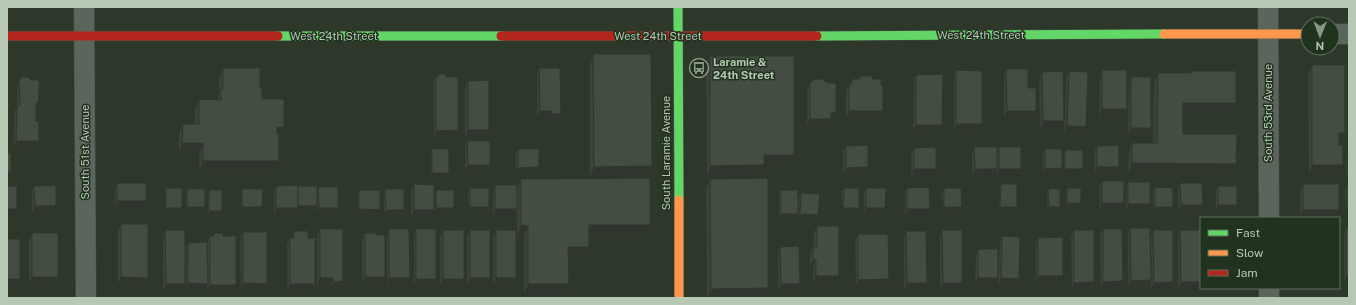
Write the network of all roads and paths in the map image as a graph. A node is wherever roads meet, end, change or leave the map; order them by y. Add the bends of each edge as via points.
1 (84, 7) edge
2 (678, 7) edge
3 (1268, 7) edge
4 (1268, 34) junction
5 (1300, 34) edge
6 (7, 36) edge
7 (84, 36) junction
8 (678, 36) junction
9 (1269, 217) edge
10 (86, 298) edge
11 (679, 298) edge

1 - 7 street, South 51st Avenue
2 - 8 street, South Laramie Avenue
3 - 4 street, South 53rd Avenue
4 - 5 street, West 24th Street
4 - 8 street, West 24th Street
4 - 9 street, South 53rd Avenue
6 - 7 street, West 24th Street
7 - 8 street, West 24th Street
7 - 10 street, South 51st Avenue
8 - 11 street, South Laramie Avenue

